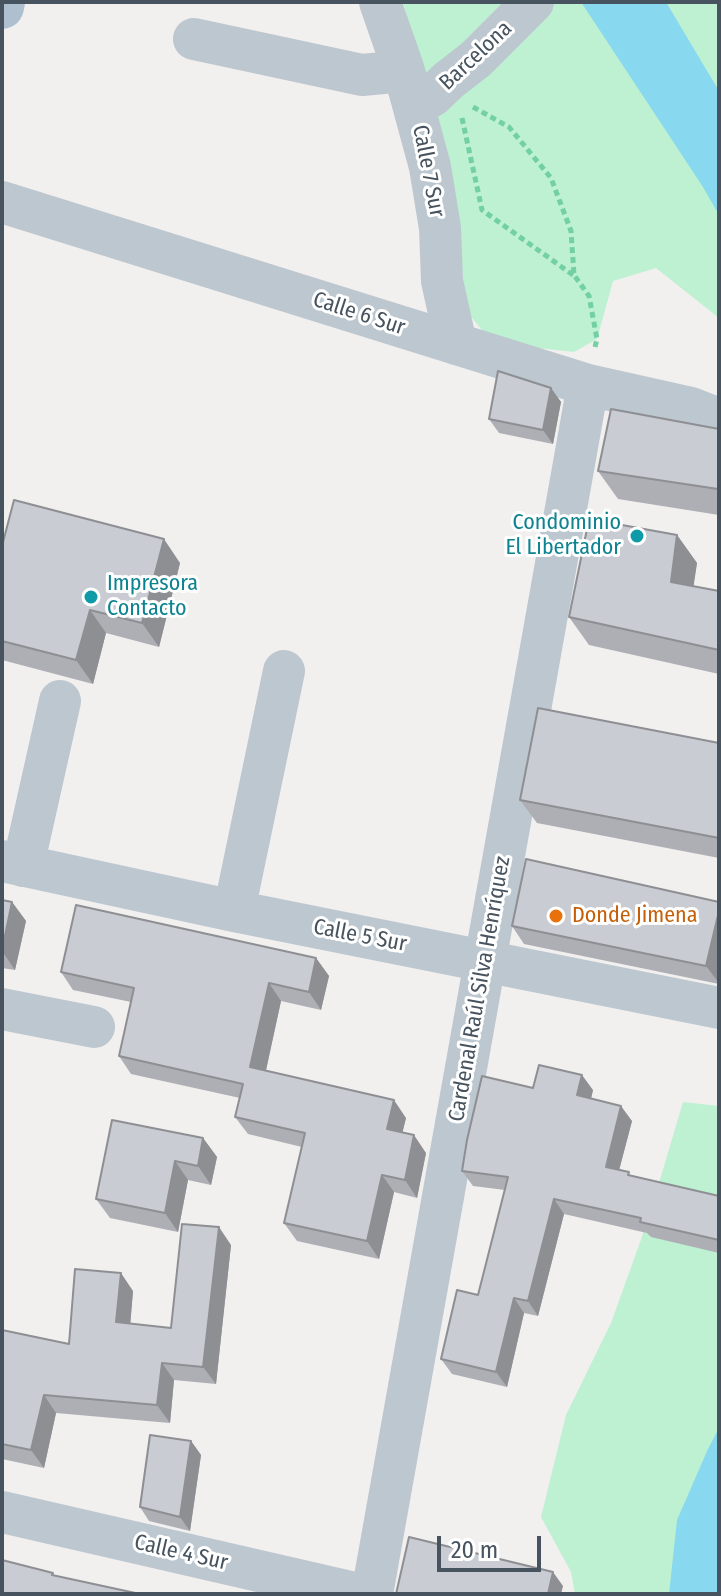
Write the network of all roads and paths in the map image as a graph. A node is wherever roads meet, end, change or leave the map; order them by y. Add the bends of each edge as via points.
1 (380, 2) edge
2 (533, 2) edge
3 (194, 39) dead end
4 (461, 79) junction
5 (410, 88) junction
6 (2, 202) edge
7 (574, 275) junction
8 (456, 344) junction
9 (588, 385) junction
10 (719, 419) edge
11 (284, 671) dead end
12 (60, 701) dead end
13 (12, 864) edge
14 (234, 911) junction
15 (485, 961) junction
16 (719, 1008) edge
17 (2, 1009) edge
18 (94, 1027) dead end
19 (2, 1512) edge
20 (359, 1594) edge
21 (372, 1594) edge

1 - 5 street, Calle 7 Sur
2 - 4 street, Barcelona
3 - 5 street
4 - 5 street, Barcelona via 432,96
4 - 7 path via 551,178 571,231
4 - 7 path via 482,210
5 - 8 street, Calle 7 Sur via 430,167 442,281
6 - 8 street, Calle 6 Sur
7 - 9 path via 589,296 597,339
8 - 9 street, Calle 6 Sur
9 - 10 street, Calle 6 Sur
9 - 15 street, Cardenal Raúl Silva Henríquez
11 - 14 street
12 - 13 street
13 - 14 street, Calle 5 Sur
14 - 15 street, Calle 5 Sur
15 - 16 street, Calle 5 Sur
15 - 21 street, Cardenal Raúl Silva Henríquez
17 - 18 street
19 - 20 street, Calle 4 Sur

